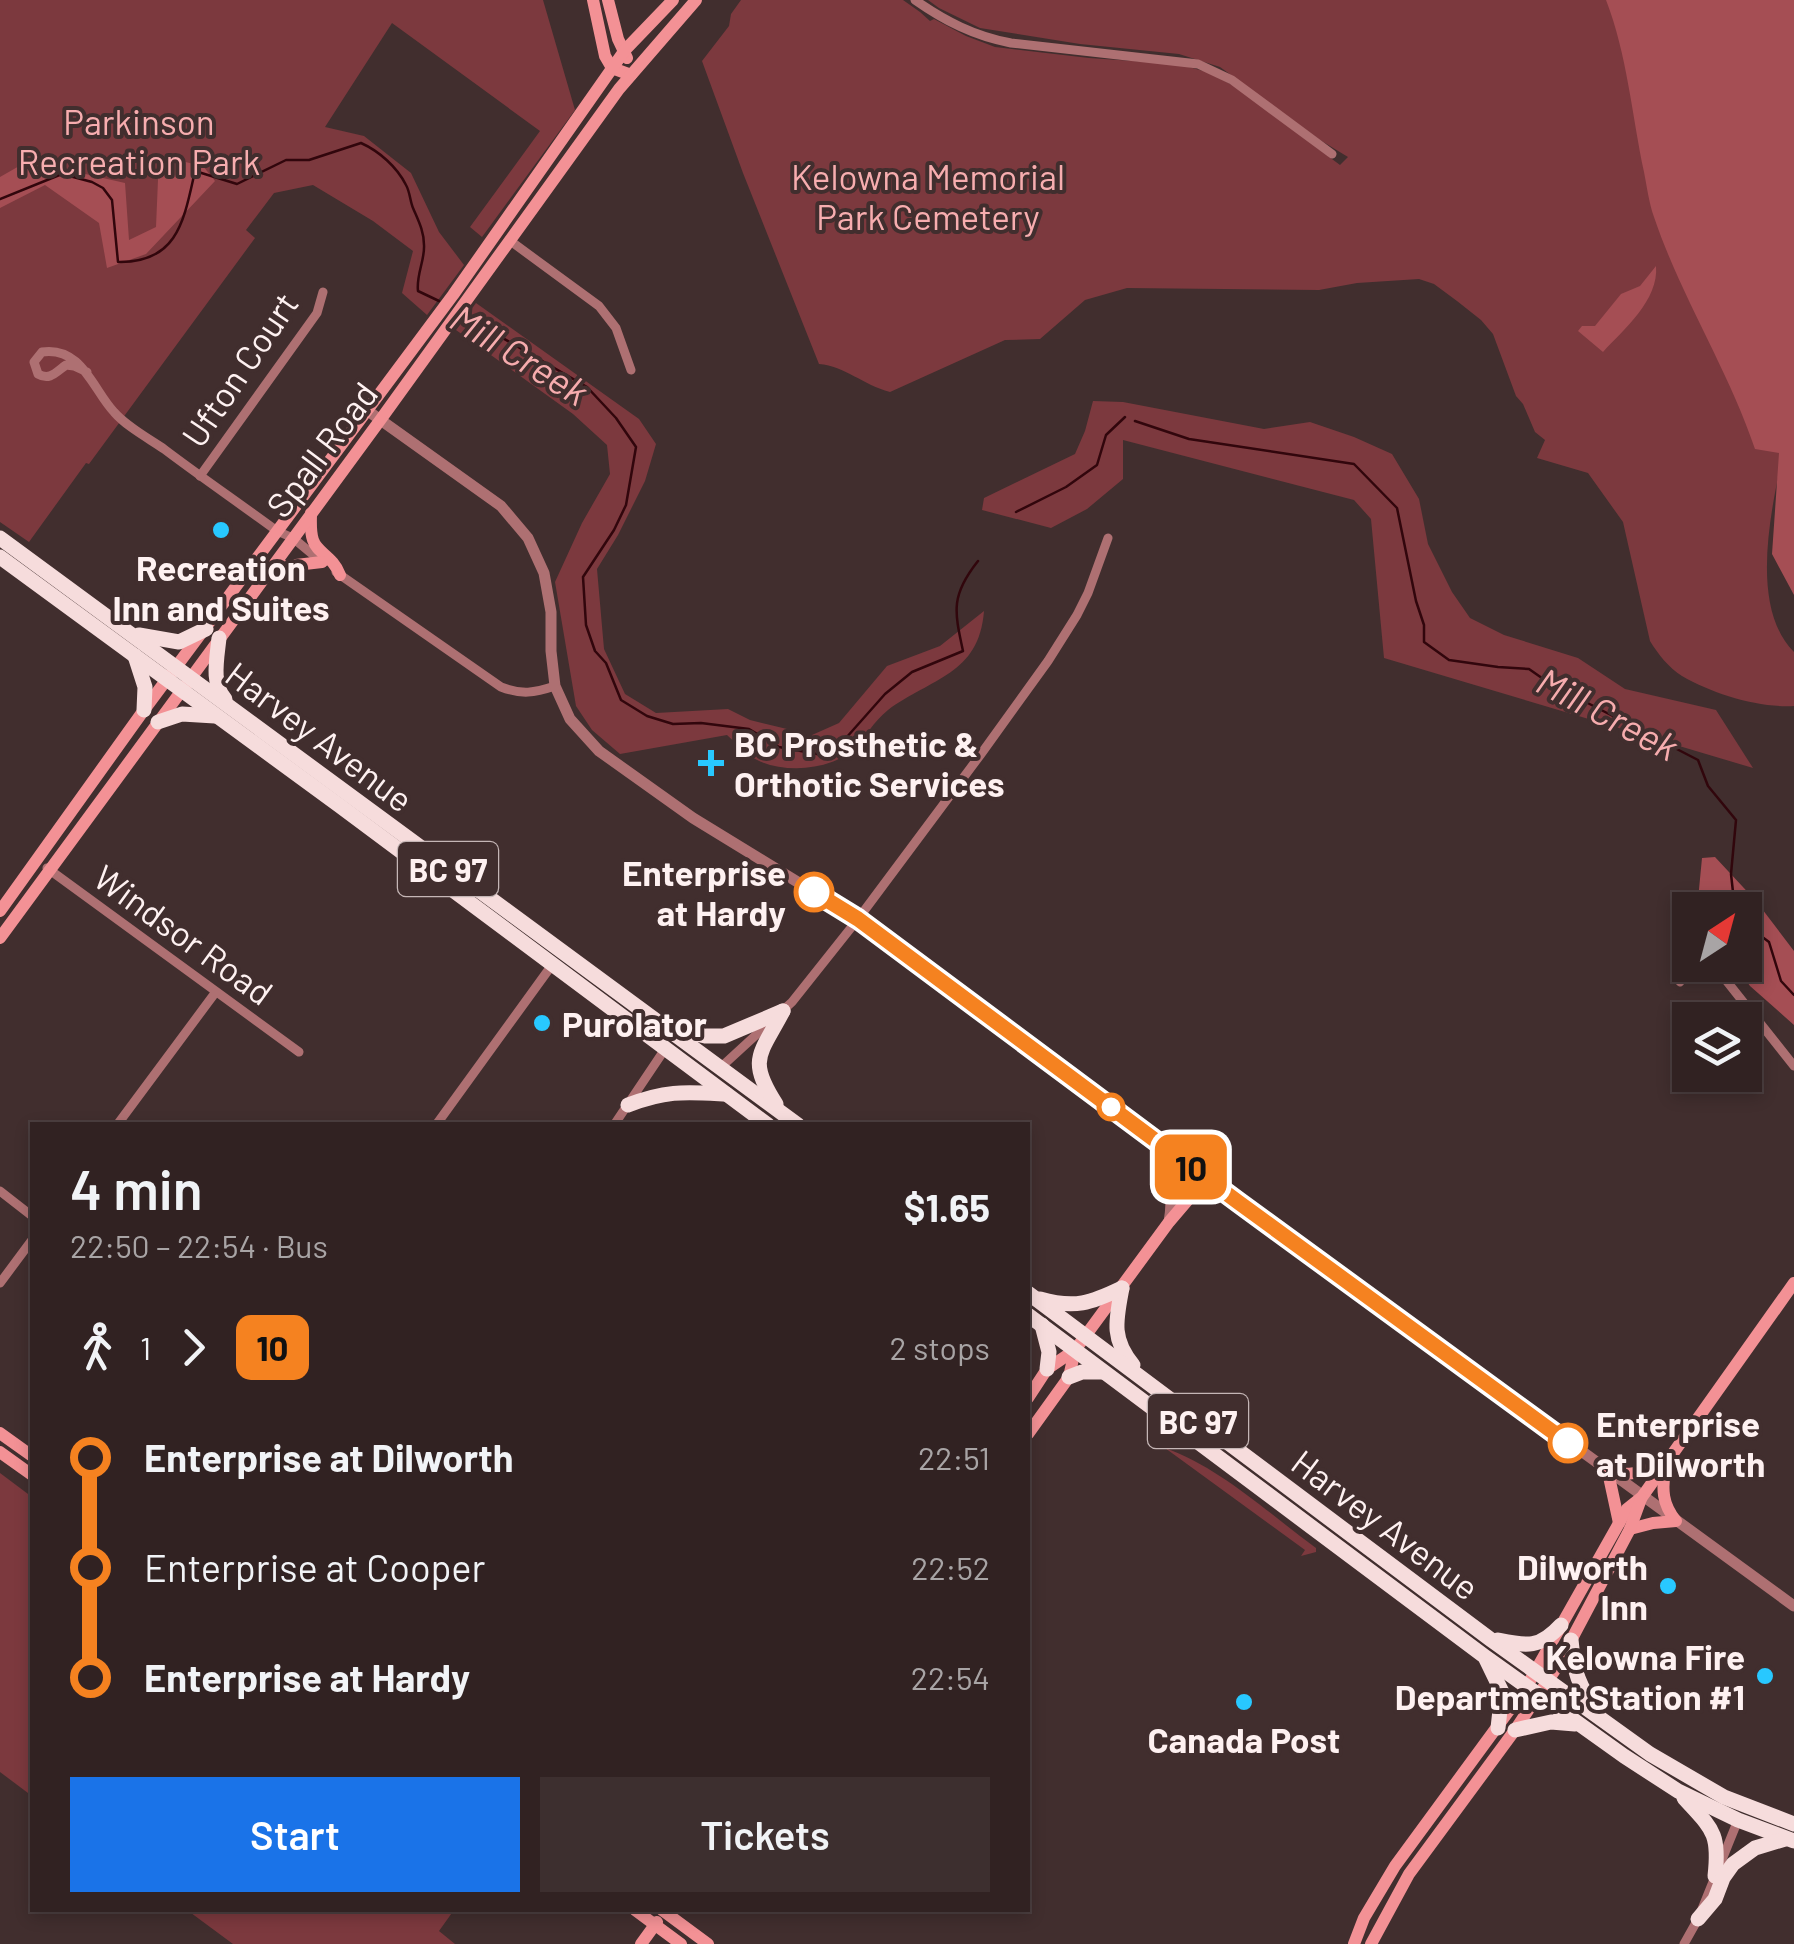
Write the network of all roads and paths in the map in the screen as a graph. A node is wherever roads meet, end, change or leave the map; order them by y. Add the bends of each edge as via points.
1 (593, 0) edge
2 (608, 0) edge
3 (673, 0) edge
4 (696, 0) edge
5 (915, 0) edge
6 (625, 50) junction
7 (612, 68) junction
8 (631, 74) junction
9 (1332, 154) dead end
10 (509, 240) junction
11 (323, 292) dead end
12 (458, 301) junction
13 (631, 370) dead end
14 (87, 372) junction
15 (368, 410) junction
16 (381, 420) junction
17 (200, 476) junction
18 (311, 513) junction
19 (277, 531) junction
20 (0, 538) edge
21 (293, 538) junction
22 (1108, 538) dead end
23 (0, 557) edge
24 (322, 562) junction
25 (270, 568) junction
26 (340, 575) junction
27 (213, 633) junction
28 (132, 634) junction
29 (135, 656) junction
30 (178, 666) junction
31 (167, 680) junction
32 (187, 684) junction
33 (555, 686) junction
34 (232, 706) junction
35 (144, 710) junction
36 (216, 716) junction
37 (158, 722) junction
38 (36, 862) junction
39 (50, 869) junction
40 (0, 911) edge
41 (858, 919) junction
42 (0, 938) edge
43 (552, 965) junction
44 (590, 970) junction
45 (1727, 982) edge
46 (215, 992) junction
47 (783, 1011) junction
48 (668, 1028) junction
49 (665, 1050) junction
50 (299, 1052) dead end
51 (681, 1061) junction
52 (1794, 1066) edge
53 (720, 1068) junction
54 (726, 1094) junction
55 (628, 1105) junction
56 (781, 1112) junction
57 (119, 1122) edge
58 (438, 1122) edge
59 (616, 1122) edge
60 (764, 1122) edge
61 (794, 1122) edge
62 (1162, 1145) junction
63 (1209, 1180) junction
64 (0, 1191) edge
65 (30, 1214) edge
66 (1169, 1222) junction
67 (30, 1243) edge
68 (0, 1283) edge
69 (1794, 1284) edge
70 (1122, 1288) junction
71 (1030, 1295) edge
72 (1030, 1296) edge
73 (1030, 1317) edge
74 (1042, 1326) junction
75 (1086, 1336) junction
76 (1075, 1350) junction
77 (1047, 1369) junction
78 (1103, 1372) junction
79 (1069, 1378) junction
80 (1149, 1384) junction
81 (1030, 1395) edge
82 (1030, 1431) edge
83 (0, 1433) edge
84 (0, 1452) edge
85 (30, 1455) edge
86 (1666, 1464) junction
87 (1608, 1472) junction
88 (30, 1474) edge
89 (1642, 1497) junction
90 (1676, 1521) junction
91 (1624, 1526) junction
92 (1365, 1544) junction
93 (1338, 1546) junction
94 (1794, 1606) edge
95 (1561, 1625) junction
96 (1490, 1639) junction
97 (1571, 1640) junction
98 (1484, 1656) junction
99 (1537, 1683) junction
100 (1580, 1725) junction
101 (1610, 1726) junction
102 (1498, 1728) junction
103 (1516, 1730) junction
104 (1678, 1791) junction
105 (1771, 1816) junction
106 (1738, 1820) junction
107 (1791, 1835) edge
108 (1714, 1876) junction
109 (638, 1912) edge
110 (663, 1912) edge
111 (667, 1912) edge
112 (1698, 1919) junction
113 (655, 1925) junction
114 (640, 1944) edge
115 (681, 1944) edge
116 (708, 1944) edge
117 (1354, 1944) edge
118 (1371, 1944) edge
119 (1684, 1944) edge

1 - 7 main road
2 - 6 main road
3 - 6 main road, Spall Road
4 - 8 main road, Spall Road
5 - 9 street via 987,38 1198,64 1232,80
6 - 7 main road, Spall Road
6 - 8 main road
7 - 8 main road
7 - 12 main road, Spall Road
8 - 10 main road, Spall Road
10 - 12 main road, Spall Road
10 - 13 street via 599,306 616,328
11 - 17 street, Ufton Court via 317,313
12 - 15 main road, Spall Road via 436,318
12 - 16 main road, Spall Road via 450,324
14 - 14 street via 55,351 42,352 34,362 44,377 66,366
14 - 17 street via 116,414
15 - 16 street
15 - 19 main road, Spall Road
16 - 18 main road, Spall Road
16 - 33 street via 501,506 528,538 544,573
17 - 19 street
18 - 21 main road, Spall Road
18 - 26 main road via 312,539
19 - 21 street
19 - 27 main road, Spall Road
20 - 28 highway, Harvey Avenue / BC 97
21 - 24 street
21 - 25 main road, Spall Road
22 - 41 street via 1088,593 1048,661
23 - 29 highway, Harvey Avenue / BC 97
24 - 25 main road
24 - 26 street
25 - 27 main road, Spall Road
26 - 33 street via 502,687 530,694
27 - 28 highway via 179,642
27 - 30 main road, Spall Road
27 - 32 main road, Spall Road
27 - 34 highway via 219,692
28 - 30 highway, Harvey Avenue / BC 97
29 - 31 highway, Harvey Avenue / BC 97
29 - 35 highway
30 - 31 main road, Spall Road
30 - 32 highway, Harvey Avenue / BC 97
31 - 32 highway, Harvey Avenue / BC 97
31 - 35 main road, Spall Road
32 - 34 highway, Harvey Avenue / BC 97
32 - 36 highway, Harvey Avenue / BC 97
32 - 37 main road, Spall Road
33 - 41 street via 570,719 599,751 693,818
34 - 44 highway, Harvey Avenue / BC 97
35 - 38 main road, Spall Road
36 - 37 highway via 182,714
36 - 43 highway, Harvey Avenue / BC 97
37 - 39 main road, Spall Road
38 - 39 street, Windsor Road
38 - 40 main road, Spall Road
39 - 42 main road, Spall Road
39 - 46 street, Windsor Road
41 - 47 street
41 - 62 street
43 - 44 highway
43 - 49 highway, Harvey Avenue / BC 97
43 - 58 street
44 - 48 highway, Harvey Avenue / BC 97
45 - 52 street
46 - 50 street, Windsor Road
46 - 57 street
47 - 48 highway via 724,1036
47 - 53 street
47 - 56 highway via 758,1062
48 - 53 highway, Harvey Avenue / BC 97
49 - 51 highway, Harvey Avenue / BC 97
49 - 55 street
51 - 53 highway
51 - 54 highway, Harvey Avenue / BC 97
53 - 56 highway, Harvey Avenue / BC 97
54 - 55 highway via 677,1091
54 - 60 highway, Harvey Avenue / BC 97
55 - 59 street
56 - 61 highway, Harvey Avenue / BC 97
62 - 63 street
62 - 66 street via 1172,1188
63 - 66 main road
63 - 87 street
64 - 65 street
66 - 70 main road
67 - 68 street
69 - 86 main road
70 - 71 highway via 1081,1305
70 - 75 main road
70 - 80 highway via 1116,1330 1122,1352
72 - 75 highway, Harvey Avenue / BC 97
73 - 74 highway, Harvey Avenue / BC 97
74 - 76 highway, Harvey Avenue / BC 97
74 - 77 highway
75 - 76 main road
75 - 80 highway, Harvey Avenue / BC 97
76 - 77 main road
76 - 78 highway, Harvey Avenue / BC 97
76 - 79 main road
77 - 81 main road
78 - 79 highway
78 - 93 highway, Harvey Avenue / BC 97
79 - 82 main road
80 - 92 highway, Harvey Avenue / BC 97
83 - 85 main road
84 - 88 main road
86 - 87 main road via 1636,1474
86 - 89 main road
86 - 90 main road via 1663,1494
87 - 89 street
87 - 91 main road
89 - 90 street
89 - 91 main road via 1626,1509
90 - 91 main road
90 - 94 street
91 - 95 main road
91 - 97 main road
92 - 93 highway
92 - 96 highway, Harvey Avenue / BC 97
93 - 98 highway, Harvey Avenue / BC 97
95 - 96 highway via 1534,1644
95 - 99 main road
96 - 99 highway, Harvey Avenue / BC 97
97 - 99 main road
97 - 101 highway via 1578,1683
98 - 99 highway, Harvey Avenue / BC 97
98 - 102 highway via 1502,1692
99 - 100 highway, Harvey Avenue / BC 97
99 - 101 highway, Harvey Avenue / BC 97
99 - 102 main road
99 - 103 main road
100 - 103 highway via 1552,1722
100 - 104 highway, Harvey Avenue / BC 97
101 - 105 highway, Harvey Avenue / BC 97 via 1691,1779
102 - 117 main road via 1395,1866
103 - 118 main road via 1410,1874
104 - 106 highway, Harvey Avenue / BC 97
104 - 108 highway via 1714,1836
105 - 106 highway
105 - 107 highway, BC 97
106 - 107 highway, BC 97
106 - 108 street
107 - 112 highway via 1733,1864
108 - 112 street
109 - 113 main road
110 - 113 main road
111 - 116 main road
112 - 119 street
113 - 114 main road
113 - 115 main road

